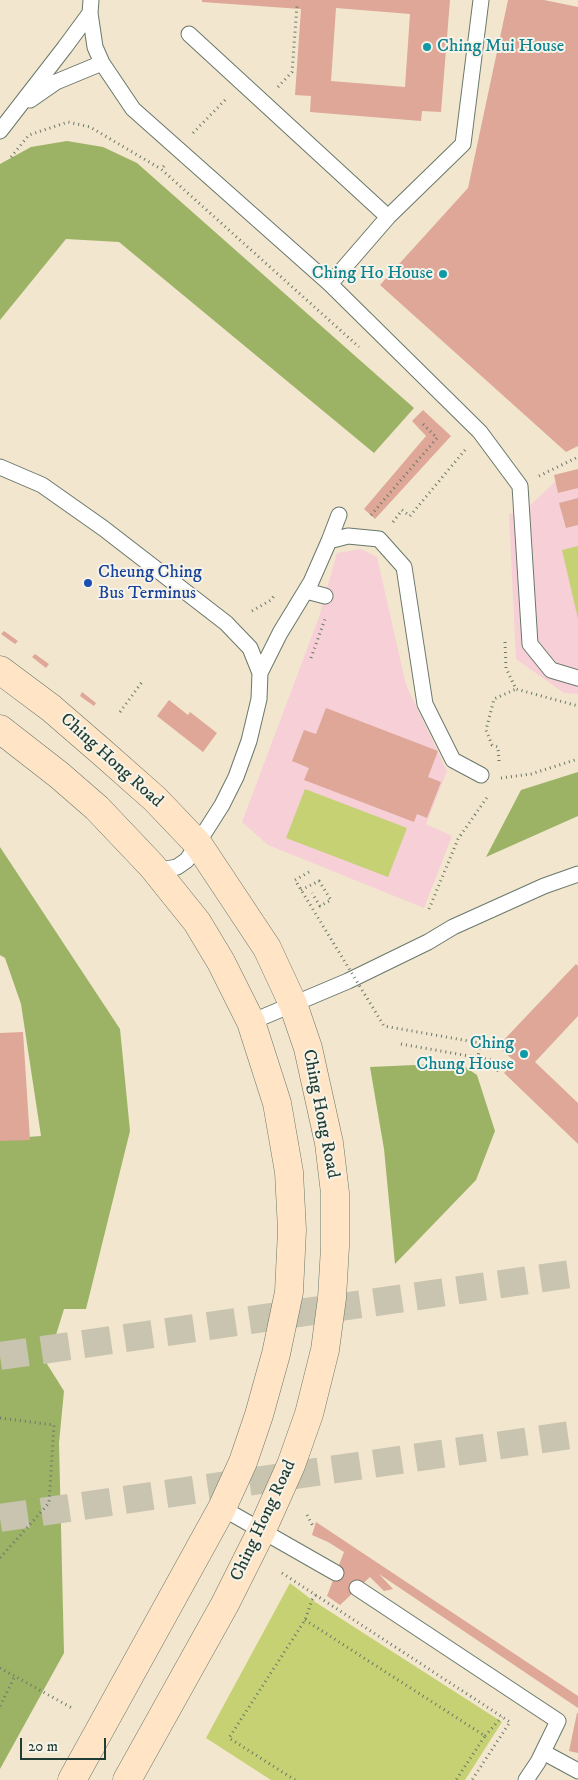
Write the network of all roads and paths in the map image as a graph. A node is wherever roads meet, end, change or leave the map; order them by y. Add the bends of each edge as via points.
1 (481, 0) edge
2 (90, 6) edge
3 (189, 34) dead end
4 (102, 63) junction
5 (19, 108) junction
6 (0, 131) edge
7 (11, 157) dead end
8 (161, 169) dead end
9 (388, 217) junction
10 (330, 284) junction
11 (422, 423) dead end
12 (480, 432) junction
13 (578, 457) edge
14 (0, 467) edge
15 (520, 486) junction
16 (339, 515) dead end
17 (370, 517) dead end
18 (388, 528) dead end
19 (329, 541) junction
20 (306, 591) junction
21 (325, 596) dead end
22 (322, 630) dead end
23 (311, 658) dead end
24 (0, 670) edge
25 (260, 673) junction
26 (578, 678) edge
27 (142, 682) dead end
28 (516, 689) dead end
29 (120, 712) dead end
30 (0, 729) edge
31 (578, 759) edge
32 (499, 763) dead end
33 (499, 770) dead end
34 (481, 775) joint
35 (500, 778) junction
36 (495, 785) dead end
37 (490, 793) dead end
38 (198, 844) junction
39 (152, 866) junction
40 (309, 872) dead end
41 (578, 874) edge
42 (301, 890) junction
43 (312, 893) dead end
44 (430, 909) dead end
45 (293, 1004) junction
46 (251, 1022) junction
47 (401, 1044) dead end
48 (478, 1058) junction
49 (486, 1059) junction
50 (503, 1062) dead end
51 (500, 1073) dead end
52 (0, 1418) edge
53 (222, 1508) junction
54 (307, 1515) dead end
55 (314, 1528) dead end
56 (262, 1530) junction
57 (0, 1558) edge
58 (282, 1572) dead end
59 (336, 1573) dead end
60 (357, 1588) dead end
61 (316, 1595) junction
62 (305, 1620) junction
63 (0, 1668) edge
64 (15, 1676) junction
65 (0, 1706) edge
66 (72, 1708) dead end
67 (502, 1717) junction
68 (485, 1736) junction
69 (543, 1752) junction
70 (578, 1771) edge
71 (72, 1780) edge
72 (127, 1780) edge
73 (295, 1780) edge
74 (456, 1780) edge
75 (472, 1780) edge
76 (526, 1780) edge

1 - 9 lane via 463,144
2 - 4 lane via 95,46
2 - 5 lane
3 - 9 lane
4 - 5 lane via 56,82
4 - 10 lane via 133,109
5 - 6 lane
7 - 8 path via 29,135 68,122 90,127
9 - 10 lane
10 - 12 lane
11 - 17 path via 437,438
12 - 15 lane
12 - 18 path via 410,516 402,510
13 - 15 path
14 - 25 lane via 42,485 226,622 250,648
15 - 26 lane via 530,644 551,670
16 - 19 lane
19 - 20 lane
19 - 34 lane via 348,536 379,539 404,567 425,704 453,760
20 - 21 lane
20 - 25 lane
22 - 23 path
24 - 38 main road, Ching Hong Road via 103,753 155,799
25 - 38 lane via 257,708 236,777
27 - 29 path
28 - 32 path via 494,699 486,730 492,745 498,747
30 - 39 main road via 97,808
31 - 35 path via 531,774
33 - 35 path
34 - 35 path
35 - 36 path
37 - 44 path via 458,839
38 - 39 lane via 188,860 177,867
38 - 45 main road, Ching Hong Road via 267,948
39 - 46 main road via 197,922
40 - 42 path, bridge via 295,880
41 - 45 lane via 534,890 348,981
42 - 43 path via 319,881 331,900 320,906
42 - 48 path, bridge via 384,1026 480,1042
45 - 46 lane
45 - 56 main road, Ching Hong Road via 308,1048 329,1143 335,1193 334,1281 324,1350 308,1414 291,1465
46 - 53 main road via 278,1103 289,1172 292,1230 289,1292 259,1415
47 - 48 path
48 - 49 path
49 - 50 path
49 - 51 path
52 - 57 path via 54,1425 49,1504
53 - 56 lane
53 - 71 main road
54 - 55 path
56 - 59 lane
56 - 72 main road, Ching Hong Road via 226,1604
58 - 61 path
60 - 69 lane via 558,1720
61 - 62 path
61 - 67 path
62 - 68 path
62 - 73 path via 229,1738
63 - 64 path
64 - 65 path
64 - 66 path
67 - 68 path
67 - 75 path via 510,1722
68 - 74 path
69 - 70 lane
69 - 76 lane

